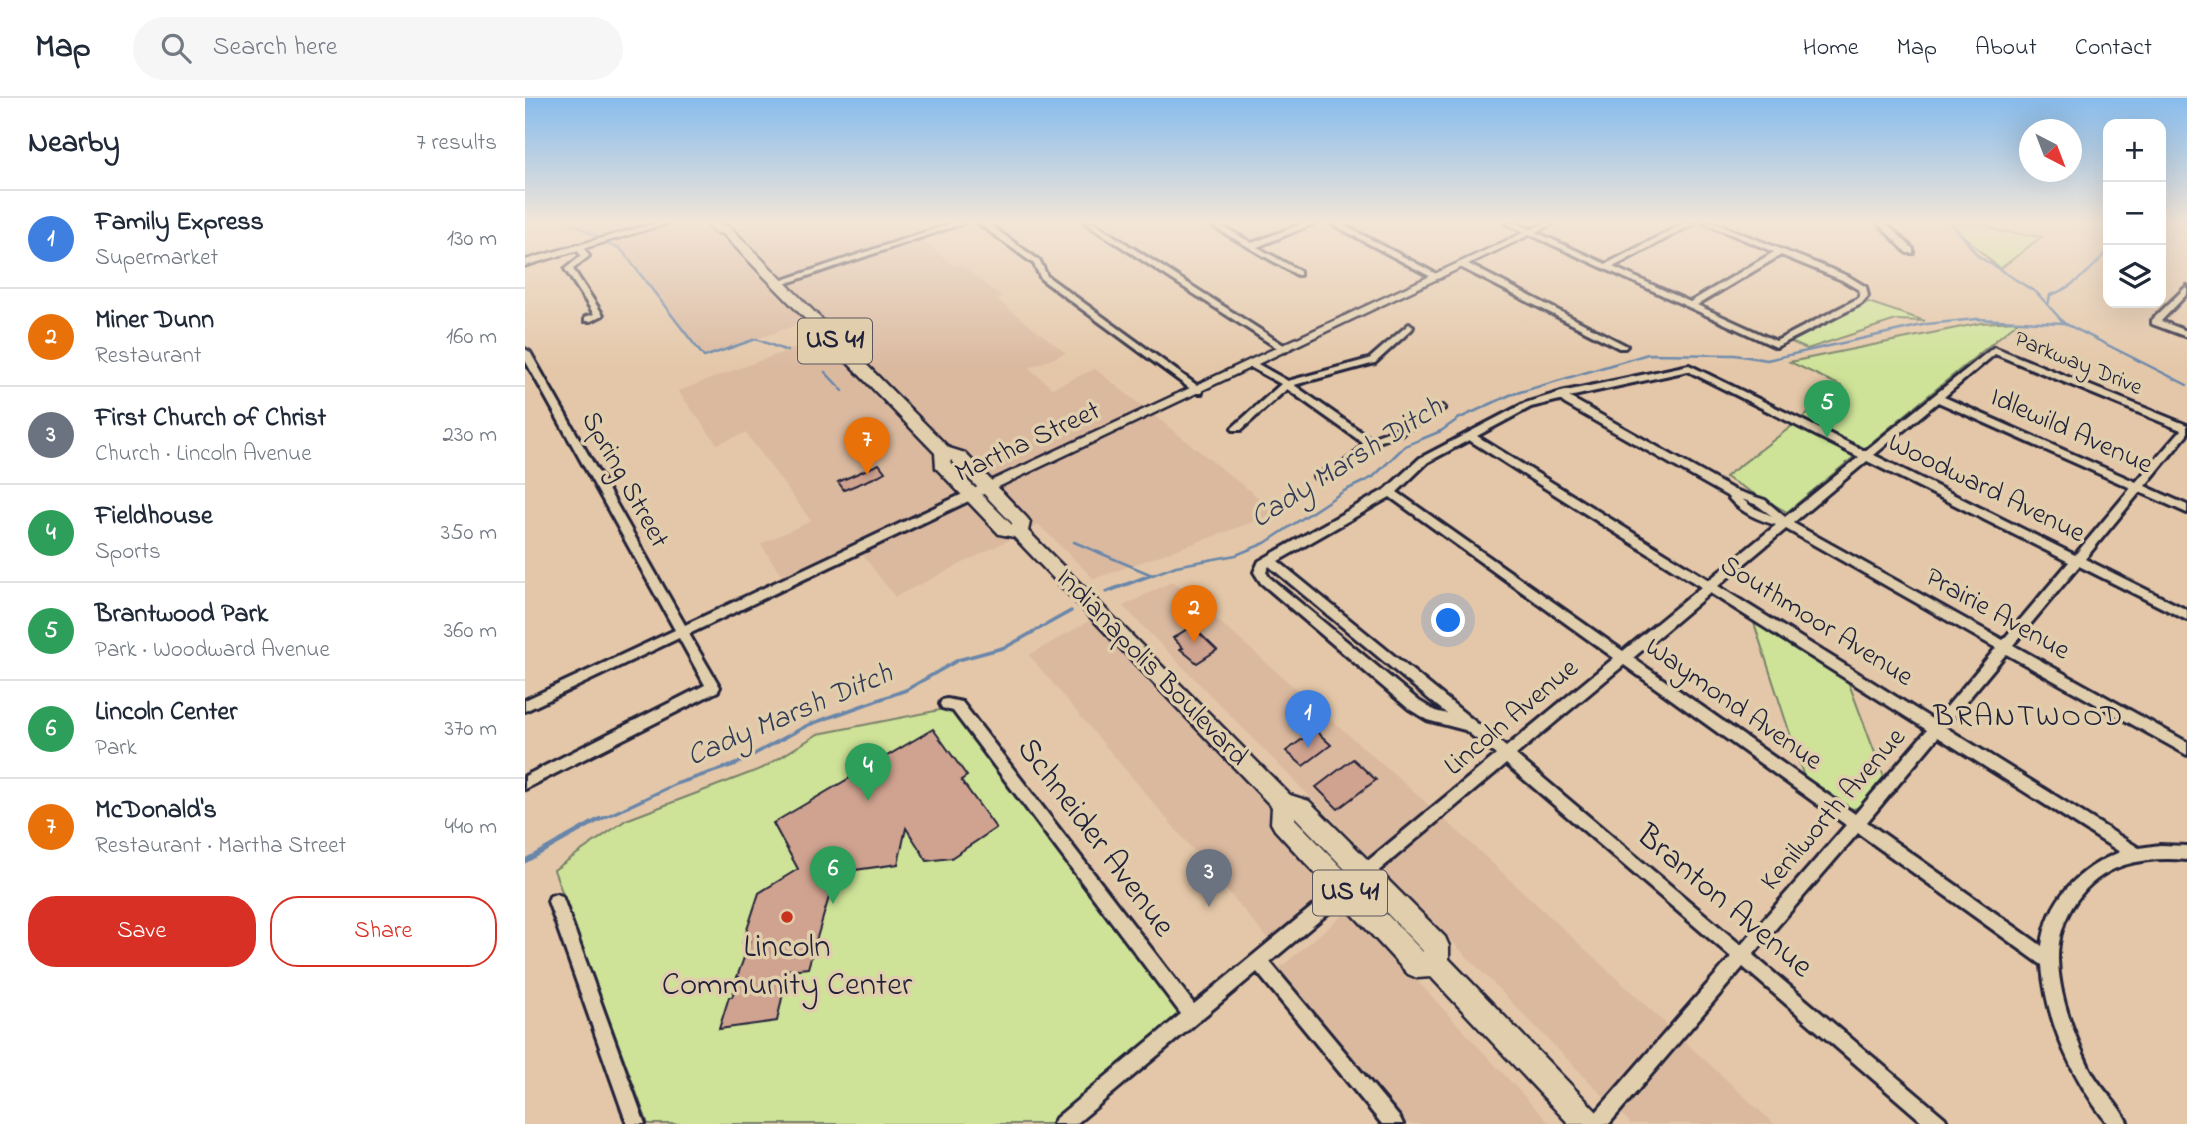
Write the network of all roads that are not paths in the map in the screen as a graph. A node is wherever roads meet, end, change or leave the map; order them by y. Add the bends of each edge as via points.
1 (570, 271) edge
2 (767, 271) edge
3 (815, 271) edge
4 (1041, 271) edge
5 (1164, 271) edge
6 (1293, 271) edge
7 (1426, 271) edge
8 (1451, 271) edge
9 (1475, 271) edge
10 (1616, 271) edge
11 (1748, 271) edge
12 (1826, 271) edge
13 (1297, 273) dead end
14 (1438, 277) junction
15 (778, 283) junction
16 (2187, 289) edge
17 (1691, 305) junction
18 (588, 319) dead end
19 (1409, 327) dead end
20 (2187, 334) edge
21 (1622, 346) dead end
22 (1285, 349) junction
23 (1994, 350) joint
24 (525, 352) edge
25 (1257, 363) junction
26 (1287, 384) junction
27 (1199, 391) junction
28 (1561, 395) junction
29 (1936, 397) junction
30 (1440, 408) dead end
31 (1237, 428) dead end
32 (2187, 429) edge
33 (1468, 435) junction
34 (1369, 442) junction
35 (943, 452) junction
36 (1866, 455) junction
37 (1319, 476) dead end
38 (2140, 488) junction
39 (990, 489) junction
40 (1390, 492) junction
41 (1731, 493) joint
42 (971, 495) junction
43 (2187, 509) edge
44 (1784, 523) junction
45 (1019, 532) junction
46 (1269, 560) junction
47 (2077, 560) junction
48 (1710, 584) junction
49 (2187, 615) edge
50 (683, 632) junction
51 (2006, 648) junction
52 (1623, 657) junction
53 (947, 704) dead end
54 (525, 706) edge
55 (1470, 725) junction
56 (1937, 728) junction
57 (2187, 749) edge
58 (1506, 755) junction
59 (525, 783) edge
60 (1857, 823) junction
61 (2187, 853) edge
62 (2136, 854) junction
63 (1355, 881) junction
64 (556, 901) dead end
65 (1741, 956) junction
66 (2047, 959) junction
67 (1258, 960) junction
68 (1192, 1015) junction
69 (636, 1124) edge
70 (1062, 1124) edge
71 (1394, 1124) edge
72 (1589, 1124) edge
73 (1597, 1124) edge
74 (1939, 1124) edge
75 (2119, 1124) edge

1 - 18 street via 599,315
2 - 15 highway, Indianapolis Boulevard / US 41
3 - 15 street
4 - 27 street
5 - 22 street
6 - 13 street
7 - 14 street
8 - 14 street, Martha Street
9 - 21 street
10 - 17 street
11 - 17 street
12 - 17 street via 1855,283 1864,296 1776,344
14 - 22 street, Martha Street
15 - 35 highway, Indianapolis Boulevard / US 41
16 - 20 street via 2155,322
19 - 26 street via 1372,361
22 - 25 street, Martha Street
23 - 29 street, Lincoln Avenue
23 - 32 street, Parkway Drive
24 - 50 street, Spring Street
25 - 26 street
25 - 27 street, Martha Street
26 - 31 street
26 - 34 street
27 - 39 street, Martha Street
28 - 33 street via 1528,405
28 - 36 street, Woodward Avenue via 1689,369
28 - 41 street, Prairie Avenue
29 - 36 street, Lincoln Avenue
29 - 38 street, Idlewild Avenue
30 - 34 street
32 - 38 street, Kenilworth Avenue
33 - 40 street via 1424,460
33 - 48 street, Southmoor Avenue
34 - 37 street via 1355,460
35 - 39 highway, Indianapolis Boulevard / US 41 via 959,457
35 - 42 highway, Indianapolis Boulevard / US 41 via 942,464
36 - 44 street, Lincoln Avenue
36 - 47 street, Woodward Avenue
38 - 43 street, Idlewild Avenue
38 - 47 street, Kenilworth Avenue
39 - 42 street, Martha Street
39 - 45 highway, Indianapolis Boulevard / US 41 via 1021,522
40 - 46 street
40 - 52 street, Waymond Avenue
41 - 44 street, Prairie Avenue via 1761,518
42 - 45 highway, Indianapolis Boulevard / US 41 via 1005,530
42 - 50 street, Martha Street
44 - 48 street, Lincoln Avenue
44 - 51 street, Prairie Avenue
45 - 63 highway, Indianapolis Boulevard / US 41 via 1283,803 1283,823
46 - 55 street, Branton Avenue
46 - 55 street, Branton Avenue via 1260,572 1265,580 1414,705 1432,716
47 - 49 street, Woodward Avenue
47 - 51 street, Kenilworth Avenue
48 - 52 street, Lincoln Avenue
48 - 56 street, Southmoor Avenue
50 - 54 street, Martha Street
50 - 59 street, Spring Street via 713,687
51 - 56 street, Kenilworth Avenue
51 - 57 street, Prairie Avenue
52 - 58 street, Lincoln Avenue
52 - 60 street, Waymond Avenue
53 - 68 street, Schneider Avenue via 957,706
55 - 58 street, Branton Avenue
56 - 60 street, Kenilworth Avenue
56 - 62 street, Southmoor Avenue
58 - 63 street, Lincoln Avenue
58 - 65 street, Branton Avenue
60 - 65 street, Kenilworth Avenue
60 - 66 street, Waymond Avenue
61 - 62 street
62 - 66 street via 2092,874 2066,898
63 - 67 street, Lincoln Avenue
63 - 72 highway, Indianapolis Boulevard / US 41 via 1417,965 1436,964
64 - 69 street
65 - 73 street, Kenilworth Avenue
65 - 74 street, Branton Avenue
66 - 75 street via 2058,1013 2088,1083
67 - 68 street, Lincoln Avenue
67 - 71 street
68 - 70 street, Lincoln Avenue

